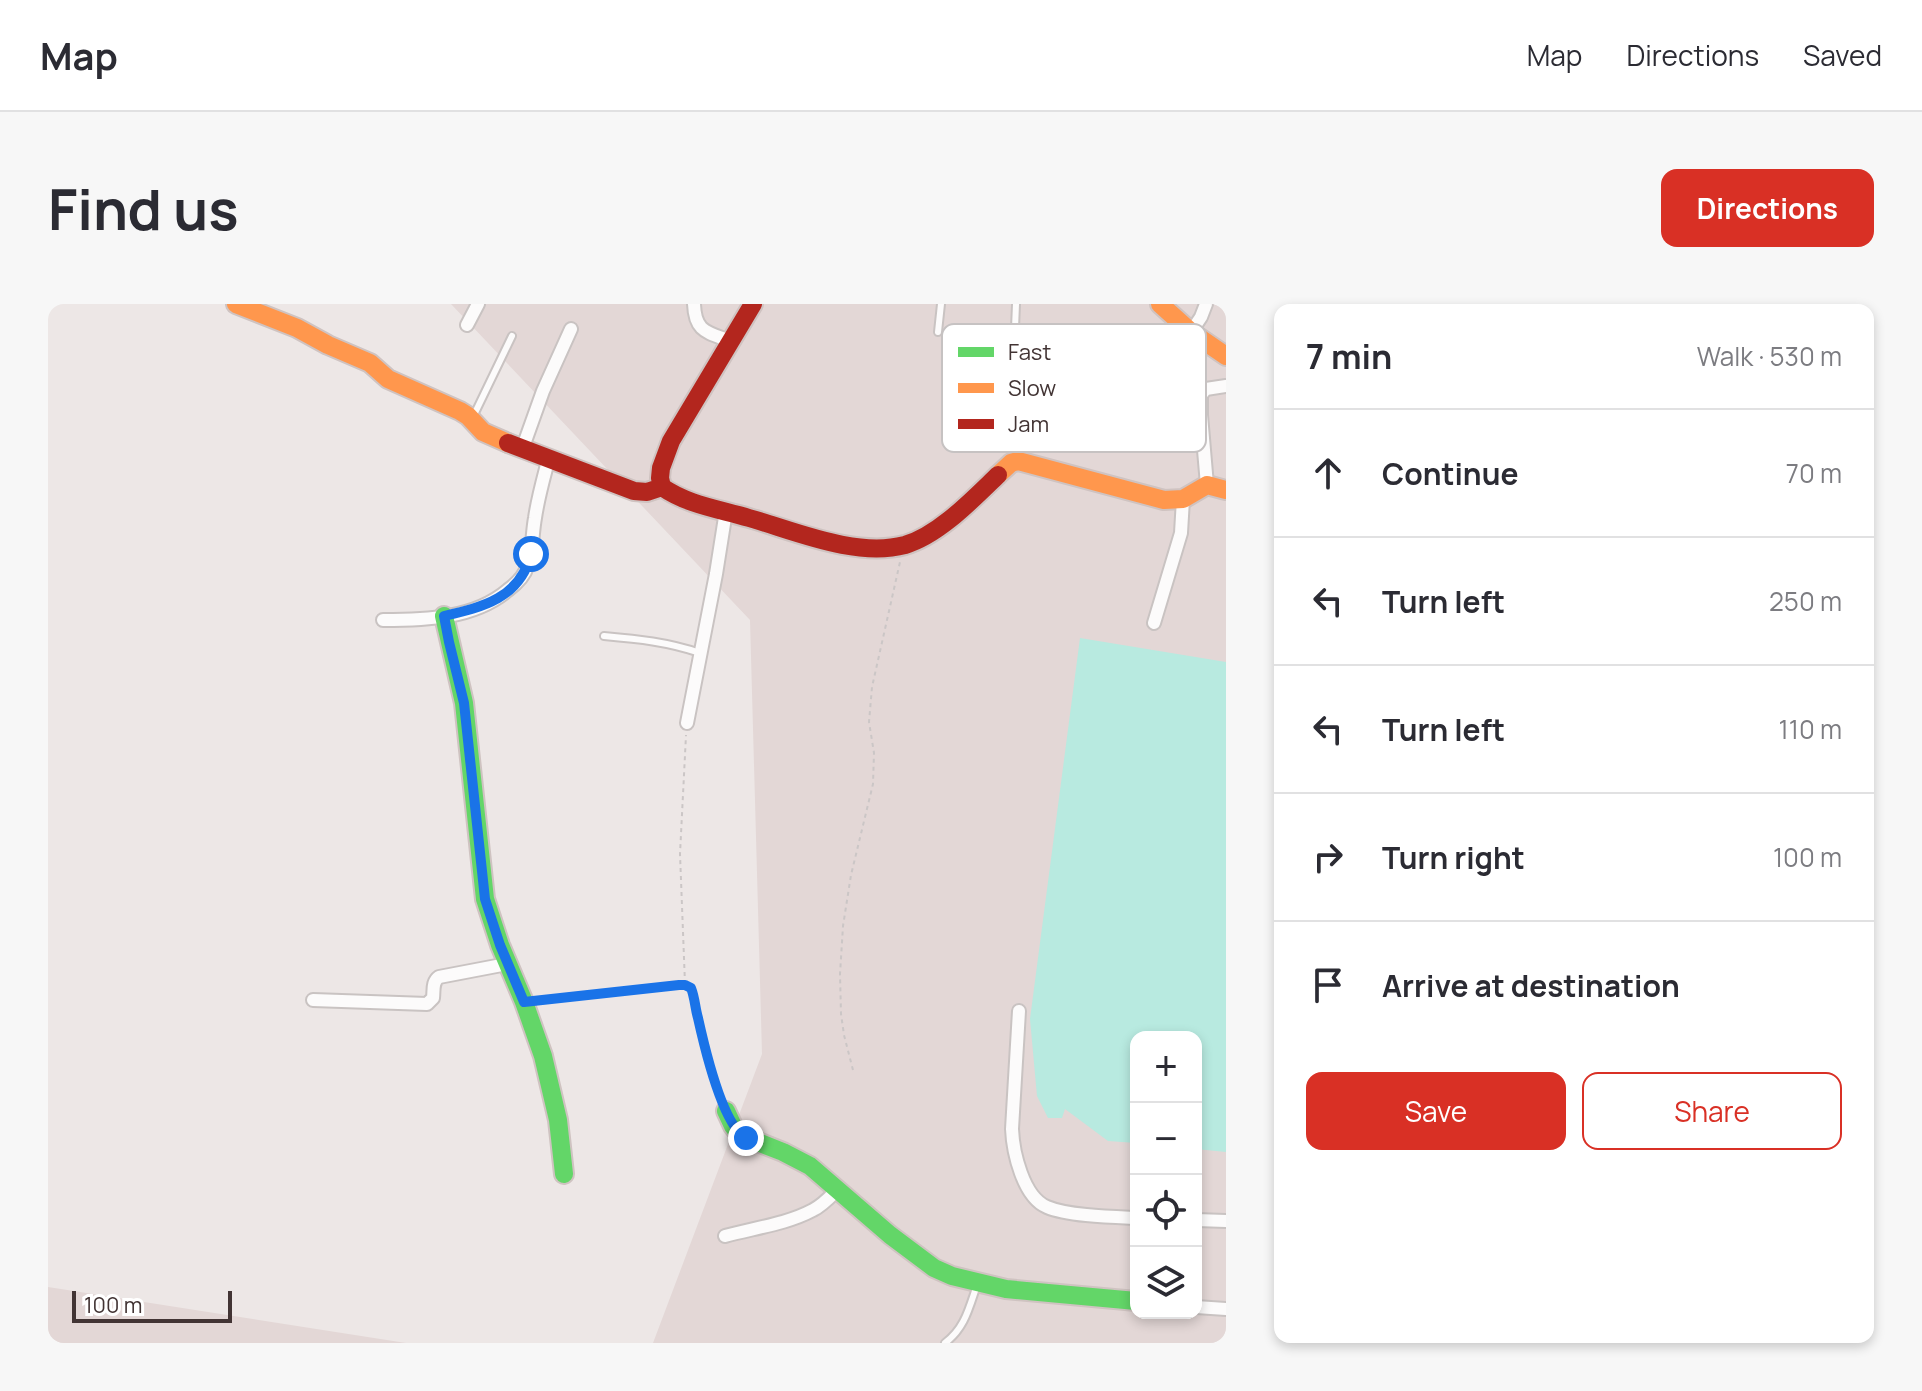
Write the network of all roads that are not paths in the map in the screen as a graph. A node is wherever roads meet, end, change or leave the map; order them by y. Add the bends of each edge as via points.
1 (236, 304) edge
2 (478, 304) edge
3 (694, 304) edge
4 (753, 304) edge
5 (941, 304) edge
6 (1016, 304) edge
7 (1160, 304) edge
8 (1206, 304) edge
9 (1015, 324) edge
10 (1182, 324) edge
11 (1196, 324) edge
12 (467, 325) dead end
13 (571, 329) dead end
14 (938, 332) dead end
15 (512, 336) dead end
16 (730, 341) junction
17 (1206, 342) edge
18 (1226, 356) edge
19 (1226, 386) edge
20 (1206, 389) edge
21 (472, 420) junction
22 (523, 447) junction
23 (1204, 452) edge
24 (549, 457) junction
25 (1207, 485) junction
26 (662, 487) junction
27 (1226, 490) edge
28 (1183, 499) junction
29 (726, 511) junction
30 (444, 616) junction
31 (383, 620) dead end
32 (1154, 623) dead end
33 (604, 636) dead end
34 (700, 653) junction
35 (687, 723) road end
36 (507, 964) junction
37 (313, 1000) dead end
38 (1019, 1011) dead end
39 (726, 1111) road end
40 (564, 1174) dead end
41 (838, 1189) junction
42 (1130, 1218) edge
43 (1202, 1220) edge
44 (1226, 1221) edge
45 (725, 1236) dead end
46 (977, 1284) junction
47 (1130, 1300) edge
48 (1202, 1307) edge
49 (1226, 1309) edge
50 (945, 1343) edge

1 - 21 street via 370,363 388,379
2 - 12 street
3 - 16 street via 699,327
4 - 16 street
5 - 14 lane
6 - 9 lane
7 - 10 street
8 - 11 street
13 - 22 street
15 - 21 lane
16 - 26 street via 665,454
17 - 18 street
19 - 20 street
21 - 22 street via 492,437
22 - 24 street
23 - 25 street
24 - 26 street via 634,491
24 - 30 street via 531,554 521,579 487,605
25 - 27 street
25 - 28 street
26 - 29 street via 679,498
28 - 29 street via 1154,499 1018,461 922,537 903,545 826,542
28 - 32 street via 1181,533
29 - 34 street
30 - 31 street
30 - 36 street via 464,703 485,899
33 - 34 lane via 651,640
34 - 35 street
36 - 37 street via 439,977 427,1004
36 - 40 street via 543,1056
38 - 42 street via 1013,1147 1029,1189 1047,1208
39 - 41 street via 740,1135 797,1158
41 - 45 street via 813,1210
41 - 46 street via 934,1268
43 - 44 street
46 - 47 street
46 - 50 lane via 965,1321
48 - 49 street

